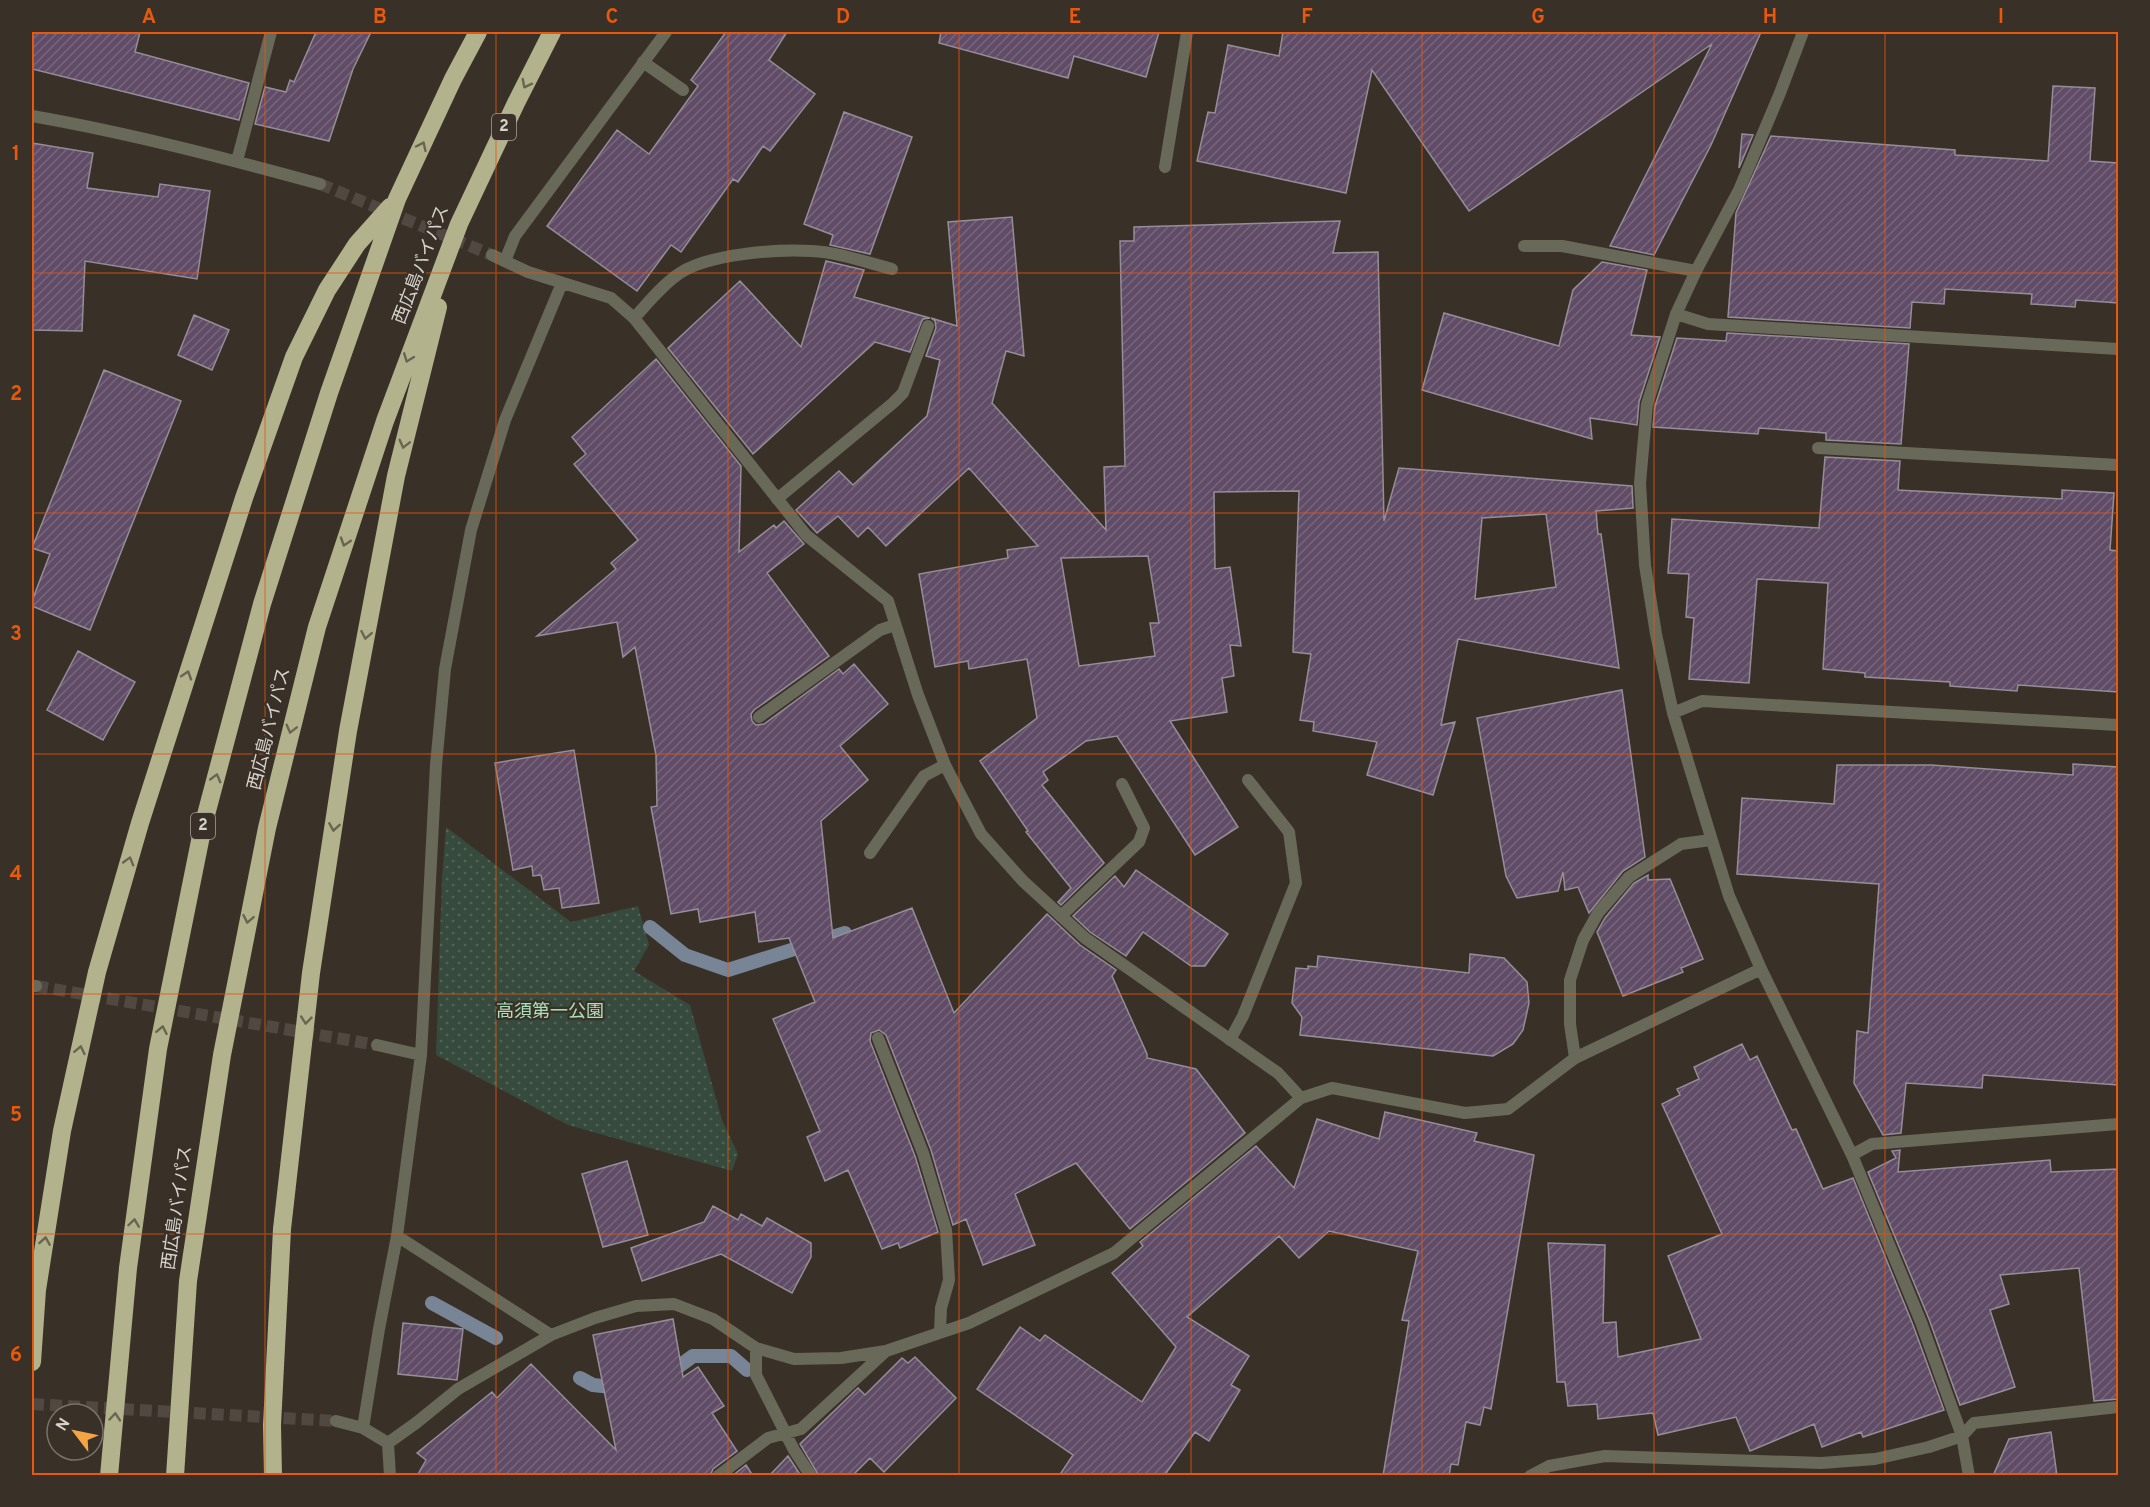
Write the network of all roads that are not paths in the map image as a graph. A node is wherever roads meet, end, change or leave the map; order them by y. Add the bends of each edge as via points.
1 (271, 32) edge
2 (478, 32) edge
3 (552, 32) edge
4 (666, 32) edge
5 (1187, 32) edge
6 (1803, 32) edge
7 (644, 62) junction
8 (683, 90) dead end
9 (32, 116) edge
10 (237, 161) junction
11 (1165, 167) dead end
12 (320, 184) tunnel mouth
13 (397, 199) junction
14 (459, 224) junction
15 (1524, 246) dead end
16 (492, 255) tunnel mouth
17 (505, 261) junction
18 (892, 268) dead end
19 (1695, 271) junction
20 (562, 283) junction
21 (1676, 314) junction
22 (634, 318) junction
23 (928, 326) dead end
24 (2118, 350) edge
25 (1818, 448) dead end
26 (2118, 465) edge
27 (777, 499) junction
28 (896, 625) junction
29 (1673, 713) junction
30 (759, 717) dead end
31 (2118, 725) edge
32 (945, 765) junction
33 (1248, 780) dead end
34 (1122, 784) dead end
35 (1711, 840) junction
36 (870, 853) dead end
37 (1061, 916) junction
38 (1761, 969) junction
39 (878, 1038) dead end
40 (1230, 1040) junction
41 (377, 1045) tunnel mouth
42 (421, 1055) junction
43 (1575, 1058) junction
44 (1301, 1098) junction
45 (2118, 1124) edge
46 (1852, 1155) junction
47 (397, 1236) junction
48 (940, 1332) junction
49 (551, 1335) junction
50 (756, 1348) junction
51 (886, 1351) junction
52 (32, 1362) edge
53 (2118, 1407) edge
54 (336, 1421) tunnel mouth
55 (363, 1428) junction
56 (786, 1433) junction
57 (1962, 1436) junction
58 (388, 1443) junction
59 (110, 1476) edge
60 (175, 1476) edge
61 (273, 1476) edge
62 (390, 1476) edge
63 (718, 1476) edge
64 (811, 1476) edge
65 (1530, 1476) edge
66 (1969, 1476) edge

1 - 10 street
13 -> 2 highway, 2
3 -> 14 highway, 西広島バイパス / 2
4 - 7 street
5 - 11 street
6 - 19 street via 1738,190
7 - 8 street
7 - 17 street via 515,236
9 - 10 street
10 - 12 street
52 -> 13 highway via 37,1290 62,1131 97,972 151,790 244,498 294,357 327,290 357,244
59 -> 13 highway, 2 via 128,1268 158,1049 203,826 262,604 329,393
14 -> 60 highway, 西広島バイパス / 2 via 385,421 317,627 267,828 222,1054 188,1281
14 -> 61 highway via 396,476 348,730 311,973 282,1229
15 - 19 street via 1562,246
16 - 17 street
17 - 20 street
18 - 22 street via 812,251 725,257 697,264 679,274
19 - 21 street
20 - 22 street via 611,298
20 - 42 street via 506,420 471,530 445,669 436,765
21 - 24 street via 1708,324
21 - 29 street via 1647,404 1640,483 1645,565
22 - 27 street
23 - 27 street via 903,393
25 - 26 street
27 - 28 street via 806,535 888,601
28 - 30 street via 880,630
28 - 32 street
29 - 31 street via 1702,702
29 - 35 street
32 - 36 street via 924,776
32 - 37 street via 981,834
33 - 40 street via 1289,832 1296,883
34 - 37 street via 1144,828 1139,842
35 - 38 street via 1729,896
35 - 43 street via 1681,844 1629,877 1598,913 1583,940 1569,980
37 - 40 street via 1085,938
38 - 43 street
38 - 46 street
39 - 48 street via 923,1153 946,1230 949,1280 941,1308
40 - 44 street via 1278,1073
41 - 42 street
42 - 47 street
43 - 44 street via 1508,1109 1465,1113 1332,1088
44 - 48 street via 1114,1253 969,1323
45 - 46 street via 1872,1144
46 - 57 street via 1921,1322
47 - 49 street
47 - 55 street
48 - 51 street
49 - 50 street via 636,1306 674,1304 713,1319
49 - 58 street via 458,1389
50 - 51 street via 794,1359 841,1358
50 - 56 street via 756,1376
51 - 56 street via 801,1429
53 - 57 street via 1974,1423
54 - 55 street
55 - 58 street
56 - 63 street via 768,1438
56 - 64 street
57 - 65 street via 1875,1459 1821,1463 1605,1455 1549,1466
57 - 66 street
58 - 62 street

